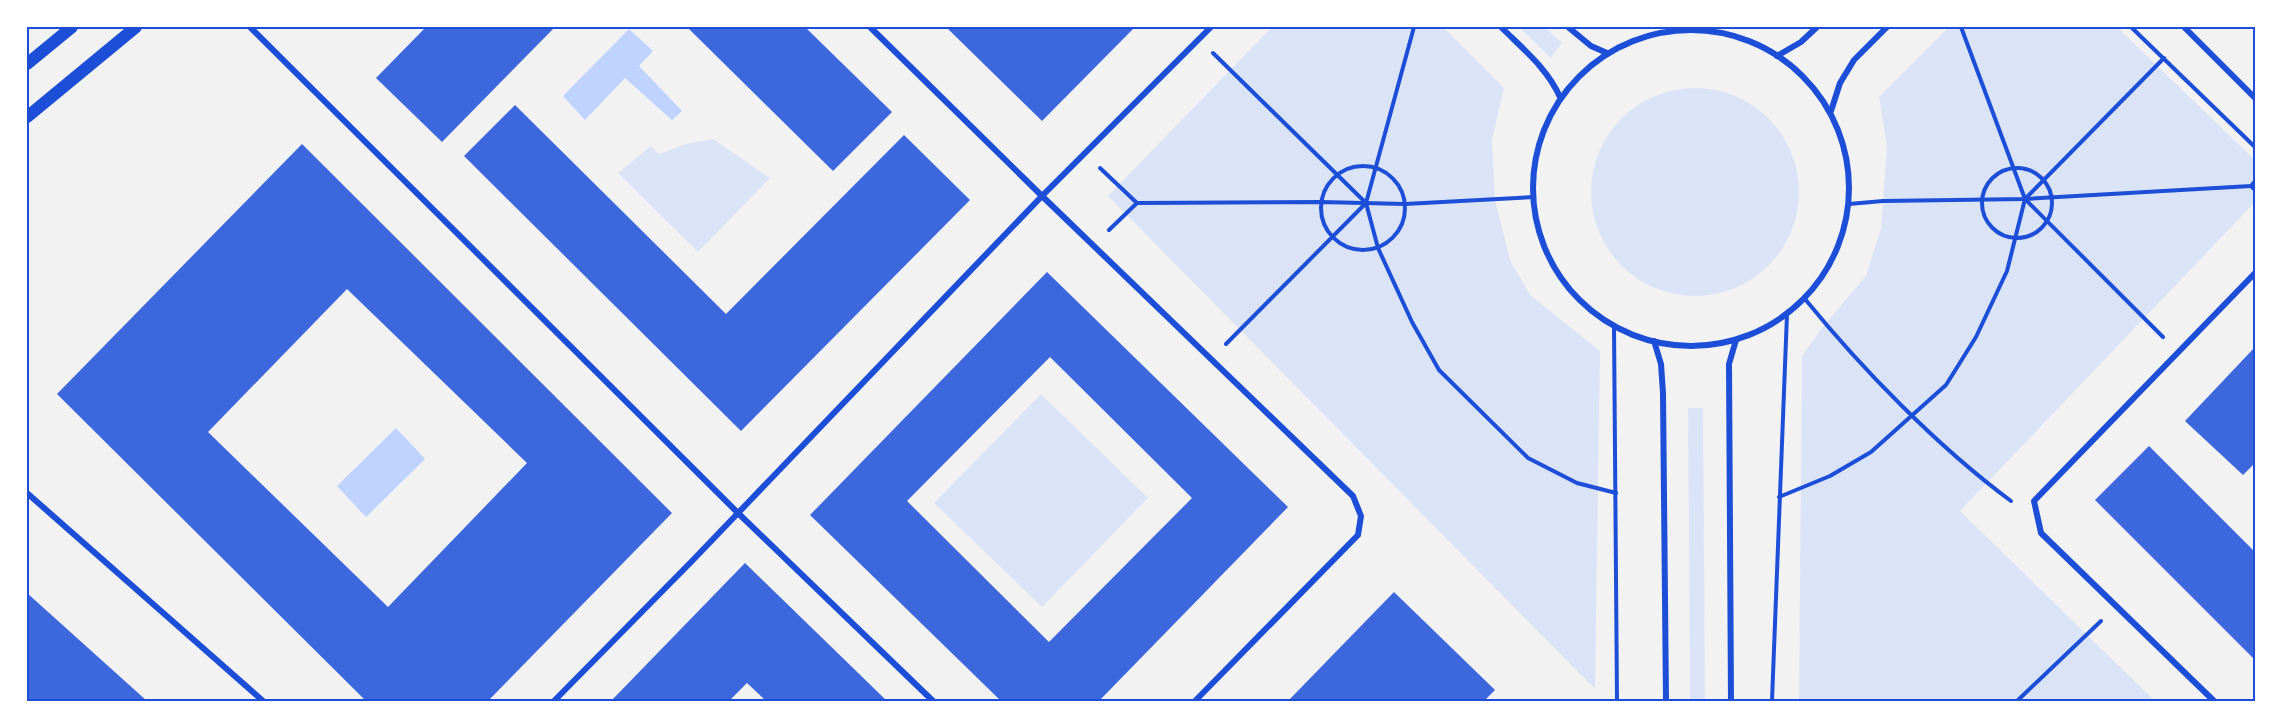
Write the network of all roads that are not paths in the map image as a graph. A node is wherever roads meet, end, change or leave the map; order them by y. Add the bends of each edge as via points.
1 (72, 27) edge
2 (136, 27) edge
3 (250, 27) edge
4 (870, 27) edge
5 (1211, 27) edge
6 (1501, 27) edge
7 (1568, 27) edge
8 (1817, 27) edge
9 (1887, 27) edge
10 (2184, 27) edge
11 (1607, 53) junction
12 (1777, 56) junction
13 (27, 64) edge
14 (1560, 97) junction
15 (2256, 99) edge
16 (1831, 111) junction
17 (27, 117) edge
18 (1042, 196) junction
19 (2256, 272) edge
20 (1736, 340) junction
21 (1654, 341) junction
22 (27, 493) edge
23 (738, 513) junction
24 (263, 701) edge
25 (554, 701) edge
26 (933, 701) edge
27 (1195, 701) edge
28 (1666, 701) edge
29 (1731, 701) edge
30 (2214, 701) edge

1 - 13 main road
2 - 17 main road
3 - 23 street
4 - 18 street
5 - 18 street
6 - 14 street via 1542,68
7 - 11 street via 1591,46
8 - 12 street
9 - 16 street via 1854,60 1840,83
10 - 15 street
11 - 12 street via 1634,40 1672,31 1712,31 1750,41
11 - 14 street
12 - 16 street via 1814,86
14 - 21 street via 1535,159 1538,228 1549,258 1587,307 1614,326
16 - 20 street via 1844,147 1849,204 1841,239 1826,271 1805,299 1787,314
18 - 23 street
18 - 27 street via 1353,496 1361,516 1358,535
19 - 30 street via 2034,501 2041,532
20 - 21 street via 1701,346
20 - 29 street via 1729,364
21 - 28 street via 1663,393
22 - 24 street
23 - 25 street
23 - 26 street

